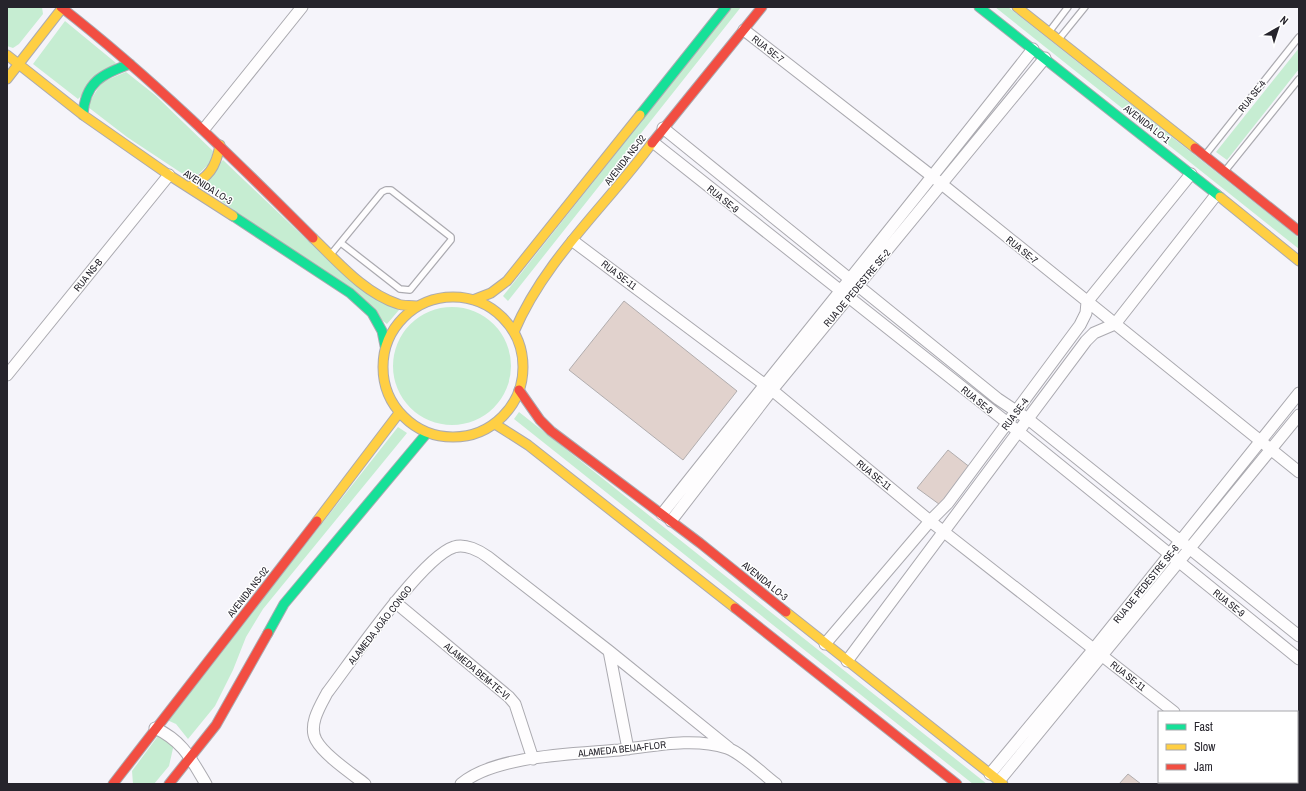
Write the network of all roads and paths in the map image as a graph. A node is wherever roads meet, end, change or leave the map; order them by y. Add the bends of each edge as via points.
1 (62, 7) edge
2 (302, 7) edge
3 (726, 7) edge
4 (762, 7) edge
5 (979, 7) edge
6 (1017, 7) edge
7 (1068, 7) edge
8 (1086, 7) edge
9 (744, 30) junction
10 (1049, 32) junction
11 (1299, 37) edge
12 (1059, 40) junction
13 (1033, 49) junction
14 (7, 55) edge
15 (1045, 58) junction
16 (18, 64) junction
17 (130, 64) junction
18 (7, 79) edge
19 (1299, 79) edge
20 (83, 115) junction
21 (663, 128) junction
22 (204, 130) junction
23 (654, 143) junction
24 (220, 145) junction
25 (1205, 156) junction
26 (1225, 171) junction
27 (1191, 174) junction
28 (168, 175) junction
29 (933, 177) junction
30 (942, 186) junction
31 (188, 187) junction
32 (1216, 194) junction
33 (1299, 231) edge
34 (573, 241) junction
35 (341, 242) junction
36 (331, 255) junction
37 (1299, 262) edge
38 (850, 278) junction
39 (860, 286) junction
40 (839, 291) junction
41 (849, 298) junction
42 (473, 300) junction
43 (1087, 302) junction
44 (416, 306) junction
45 (1115, 324) junction
46 (514, 332) junction
47 (385, 346) junction
48 (7, 375) edge
49 (768, 387) junction
50 (519, 390) junction
51 (1299, 393) edge
52 (1017, 411) junction
53 (399, 413) junction
54 (1299, 415) edge
55 (1028, 419) junction
56 (495, 424) junction
57 (1007, 424) junction
58 (1019, 432) junction
59 (427, 433) junction
60 (1260, 442) junction
61 (1272, 450) junction
62 (1299, 472) edge
63 (667, 517) junction
64 (930, 521) junction
65 (944, 531) junction
66 (1181, 540) junction
67 (1191, 548) junction
68 (1169, 556) junction
69 (1179, 563) junction
70 (395, 602) junction
71 (1299, 636) edge
72 (825, 644) junction
73 (610, 651) junction
74 (1098, 653) junction
75 (1299, 659) edge
76 (847, 661) junction
77 (1173, 711) edge
78 (156, 728) junction
79 (729, 748) junction
80 (628, 749) junction
81 (190, 757) junction
82 (533, 758) junction
83 (990, 774) junction
84 (119, 781) edge
85 (1001, 782) edge
86 (169, 784) edge
87 (206, 784) edge
88 (364, 784) edge
89 (461, 784) edge
90 (776, 784) edge
91 (958, 784) edge

1 - 16 street
1 - 17 street
2 - 22 street
3 - 42 street, AVENIDA NS-02 via 507,281 491,294
4 - 9 street, AVENIDA NS-02
5 - 13 street, AVENIDA LO-1
6 - 10 street, AVENIDA LO-1
7 - 10 lane
8 - 12 lane
9 - 21 street, AVENIDA NS-02
9 - 29 street, RUA SE-7
10 - 12 street, AVENIDA LO-1
11 - 25 lane, RUA SE-4
12 - 25 street, AVENIDA LO-1
13 - 15 street, AVENIDA LO-1
13 - 29 street, RUA DE PEDESTRE SE-2
14 - 16 street, AVENIDA LO-3
15 - 27 street, AVENIDA LO-1
15 - 30 street, RUA DE PEDESTRE SE-2
16 - 18 street
16 - 20 street, AVENIDA LO-3
17 - 20 street via 108,72 94,82 85,98
17 - 22 street
19 - 26 lane
20 - 28 street, AVENIDA LO-3
21 - 23 street, AVENIDA NS-02
21 - 38 street, RUA SE-9
22 - 24 street
23 - 34 street, AVENIDA NS-02
23 - 40 street, RUA SE-9
24 - 31 street via 214,171 202,181
24 - 36 street
25 - 26 street, AVENIDA LO-1
26 - 33 street, AVENIDA LO-1
27 - 32 street, AVENIDA LO-1
27 - 43 street, RUA SE-4
28 - 31 street, AVENIDA LO-3
28 - 48 street, RUA NS-B
29 - 30 street, RUA SE-7
29 - 38 street, RUA DE PEDESTRE SE-2
30 - 39 street, RUA DE PEDESTRE SE-2
30 - 43 street, RUA SE-7
31 - 47 street, AVENIDA LO-3 via 350,293 372,313 382,331
32 - 37 street, AVENIDA LO-1
32 - 45 street, RUA SE-4
34 - 46 street, AVENIDA NS-02 via 530,297
34 - 49 street, RUA SE-11
35 - 35 lane via 386,190 391,190 423,214 452,240 410,290 406,291 400,289
35 - 36 lane
36 - 44 street via 374,292 398,304
38 - 39 street, RUA SE-9
38 - 40 street, RUA DE PEDESTRE SE-2
39 - 41 street, RUA DE PEDESTRE SE-2
39 - 52 street, RUA SE-9 via 998,399
40 - 41 street, RUA SE-9
40 - 49 street, RUA DE PEDESTRE SE-2
41 - 49 street, RUA DE PEDESTRE SE-2
41 - 57 street, RUA SE-9
42 - 44 street via 447,297
42 - 46 street via 496,312
43 - 45 street, RUA SE-7
43 - 52 street, RUA SE-4 via 1086,313 1080,325
44 - 47 street via 396,326
45 - 55 street, RUA SE-4 via 1094,333 1086,341
45 - 60 street, RUA SE-7
46 - 50 street via 521,351
47 - 53 street via 382,369 387,392
49 - 63 street, RUA DE PEDESTRE SE-2
49 - 64 street, RUA SE-11
50 - 56 street via 510,409
50 - 63 street, AVENIDA LO-3 via 551,431
51 - 60 street, RUA DE PEDESTRE SE-6
52 - 55 street, RUA SE-9
52 - 57 street, RUA SE-4
53 - 59 street via 412,425
53 - 78 street, AVENIDA NS-02
54 - 61 street, RUA DE PEDESTRE SE-6
55 - 58 street, RUA SE-4
55 - 66 street, RUA SE-9
56 - 59 street via 474,435 450,438
56 - 91 street via 534,450
57 - 58 street, RUA SE-9
57 - 64 street, RUA SE-4 via 948,503
58 - 65 street, RUA SE-4
58 - 68 street, RUA SE-9
59 - 81 street via 284,604 216,725
60 - 61 street, RUA SE-7
60 - 66 street, RUA DE PEDESTRE SE-6
61 - 62 street, RUA SE-7
61 - 67 street, RUA DE PEDESTRE SE-6
63 - 72 street, AVENIDA LO-3
64 - 65 street, RUA SE-11
64 - 72 street, RUA SE-4
65 - 74 street, RUA SE-11
65 - 76 street, RUA SE-4
66 - 67 street, RUA SE-9
66 - 68 street, RUA DE PEDESTRE SE-6
67 - 69 street, RUA DE PEDESTRE SE-6
67 - 71 street, RUA SE-9
68 - 69 street, RUA SE-9
68 - 74 street, RUA DE PEDESTRE SE-6
69 - 74 street, RUA DE PEDESTRE SE-6
69 - 75 street, RUA SE-9
70 - 73 street, ALAMEDA JOÃO CONGO via 429,565 445,552 455,547 466,547 488,557
70 - 82 street, ALAMEDA BEM-TE-VI via 509,697 515,704
70 - 88 street, ALAMEDA JOÃO CONGO via 327,693 318,708 314,725 315,740
72 - 76 street, AVENIDA LO-3
73 - 79 street, ALAMEDA JOÃO CONGO
73 - 80 street
74 - 77 street, RUA SE-11
74 - 83 street, RUA DE PEDESTRE SE-6
74 - 85 street, RUA DE PEDESTRE SE-6
76 - 83 street, AVENIDA LO-3
78 - 81 street via 171,736
78 - 84 street, AVENIDA NS-02
79 - 80 street, ALAMEDA BEIJA-FLOR via 712,744 677,743
79 - 90 street, ALAMEDA BEIJA-FLOR
80 - 82 street, ALAMEDA BEIJA-FLOR
81 - 86 street
81 - 87 street
82 - 89 street, ALAMEDA BEIJA-FLOR via 490,768 470,776
83 - 85 street, AVENIDA LO-3

